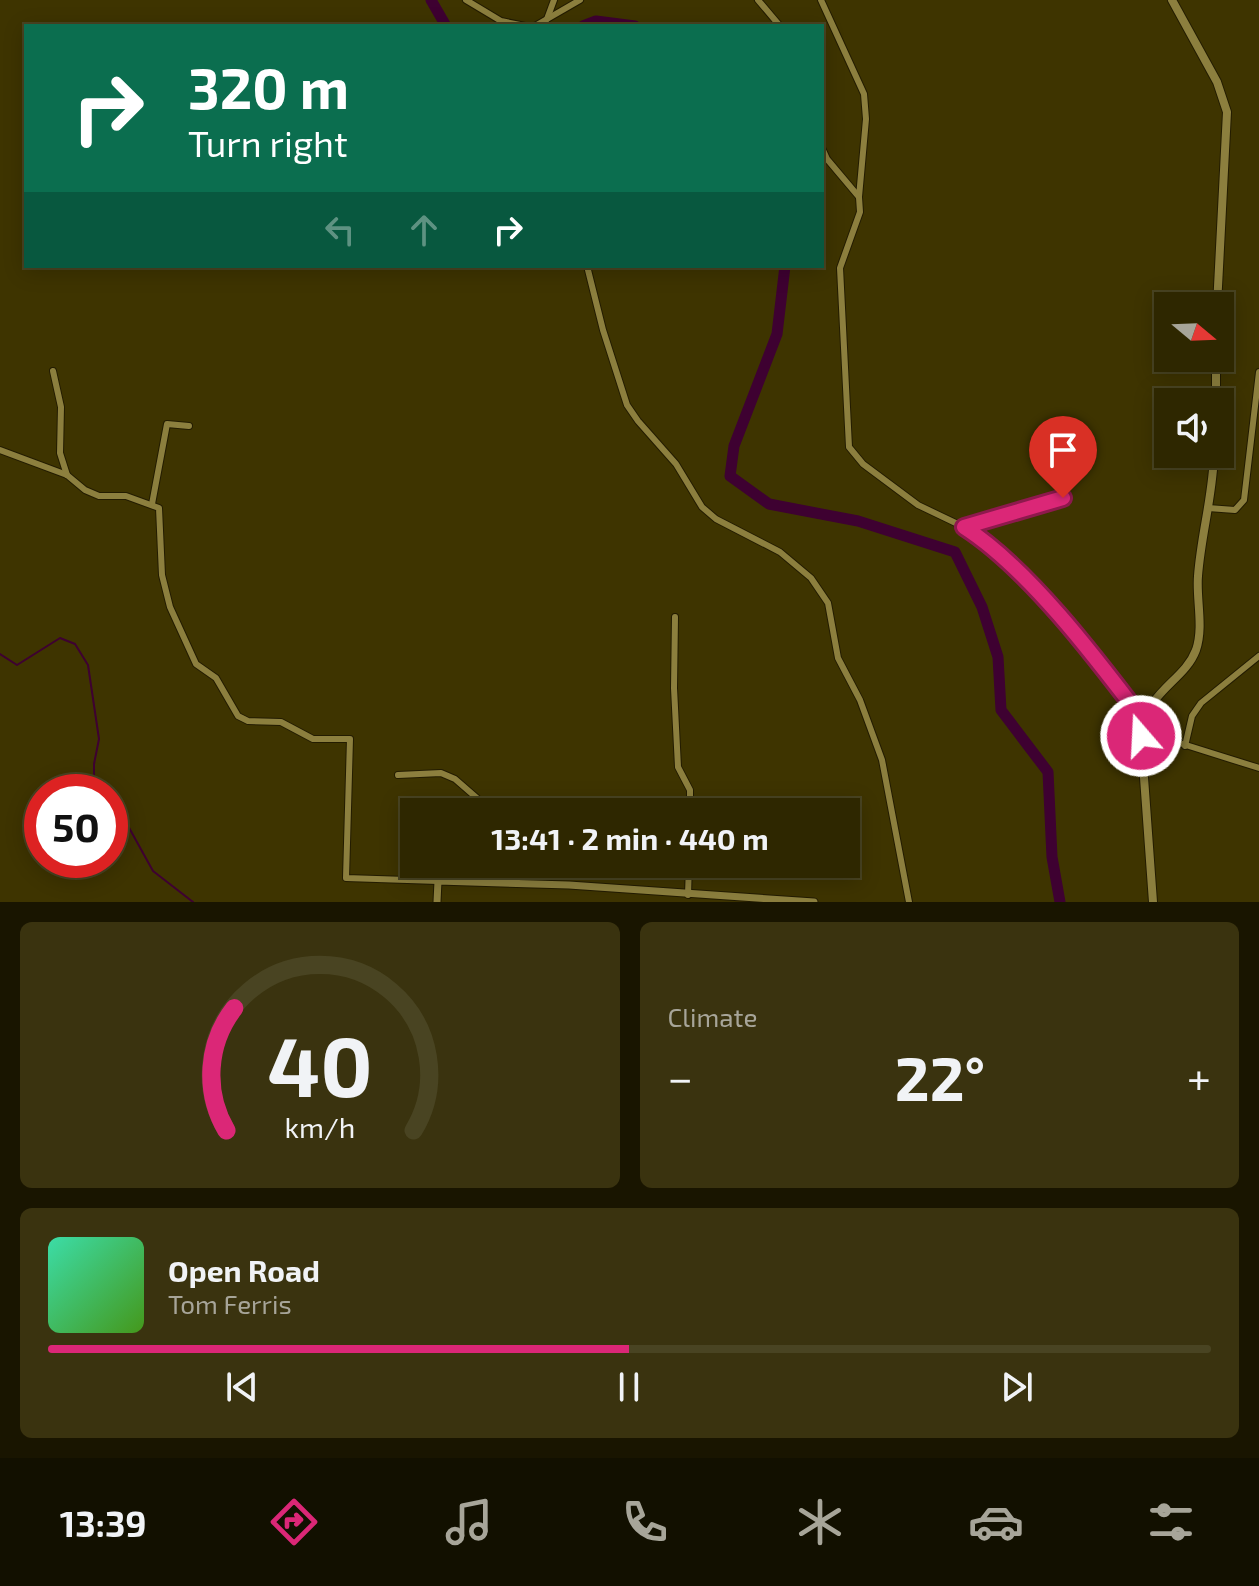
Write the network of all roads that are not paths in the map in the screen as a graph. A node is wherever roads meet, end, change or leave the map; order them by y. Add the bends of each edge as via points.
1 (466, 0) edge
2 (554, 0) edge
3 (580, 0) edge
4 (758, 0) edge
5 (821, 0) edge
6 (1172, 0) edge
7 (547, 19) junction
8 (515, 24) edge
9 (538, 24) edge
10 (778, 24) edge
11 (824, 151) edge
12 (859, 197) junction
13 (588, 268) edge
14 (1218, 292) edge
15 (53, 371) dead end
16 (1259, 372) edge
17 (189, 426) dead end
18 (0, 450) edge
19 (1212, 468) edge
20 (67, 475) junction
21 (1063, 498) dead end
22 (152, 504) junction
23 (1208, 508) junction
24 (964, 527) junction
25 (675, 617) dead end
26 (1259, 656) edge
27 (1150, 706) junction
28 (1143, 720) junction
29 (1185, 746) junction
30 (1259, 768) edge
31 (398, 775) dead end
32 (477, 798) edge
33 (690, 798) edge
34 (516, 878) edge
35 (689, 878) edge
36 (438, 881) junction
37 (517, 884) junction
38 (688, 895) junction
39 (437, 902) edge
40 (814, 902) edge
41 (909, 902) edge
42 (1153, 902) edge

1 - 8 street
2 - 7 street
3 - 7 street
4 - 10 street
5 - 12 street via 864,94
6 - 14 main road via 1206,60 1227,112
7 - 9 street
11 - 12 street
12 - 24 street via 860,212 840,268 849,447 863,464 918,505
13 - 41 street via 627,405 638,421 676,464 702,507 780,552 811,578 828,603 838,658 882,760
15 - 20 street via 61,407 60,453
16 - 23 street via 1244,500 1235,510
17 - 22 street via 167,424
18 - 20 street
19 - 23 main road
20 - 22 street via 99,496 126,496
21 - 24 street
22 - 36 street via 159,508 162,575 179,630 196,664 216,678 238,716 281,722 313,739 350,739 346,878
23 - 27 main road via 1198,580 1197,646
24 - 28 street via 990,543 1033,589
25 - 33 street via 678,767
26 - 29 street via 1201,703
27 - 28 main road
27 - 29 street via 1170,740
28 - 42 main road
29 - 30 street
31 - 32 street via 441,773
34 - 37 street
35 - 38 street
36 - 37 street
36 - 39 street
37 - 38 street
38 - 40 street

